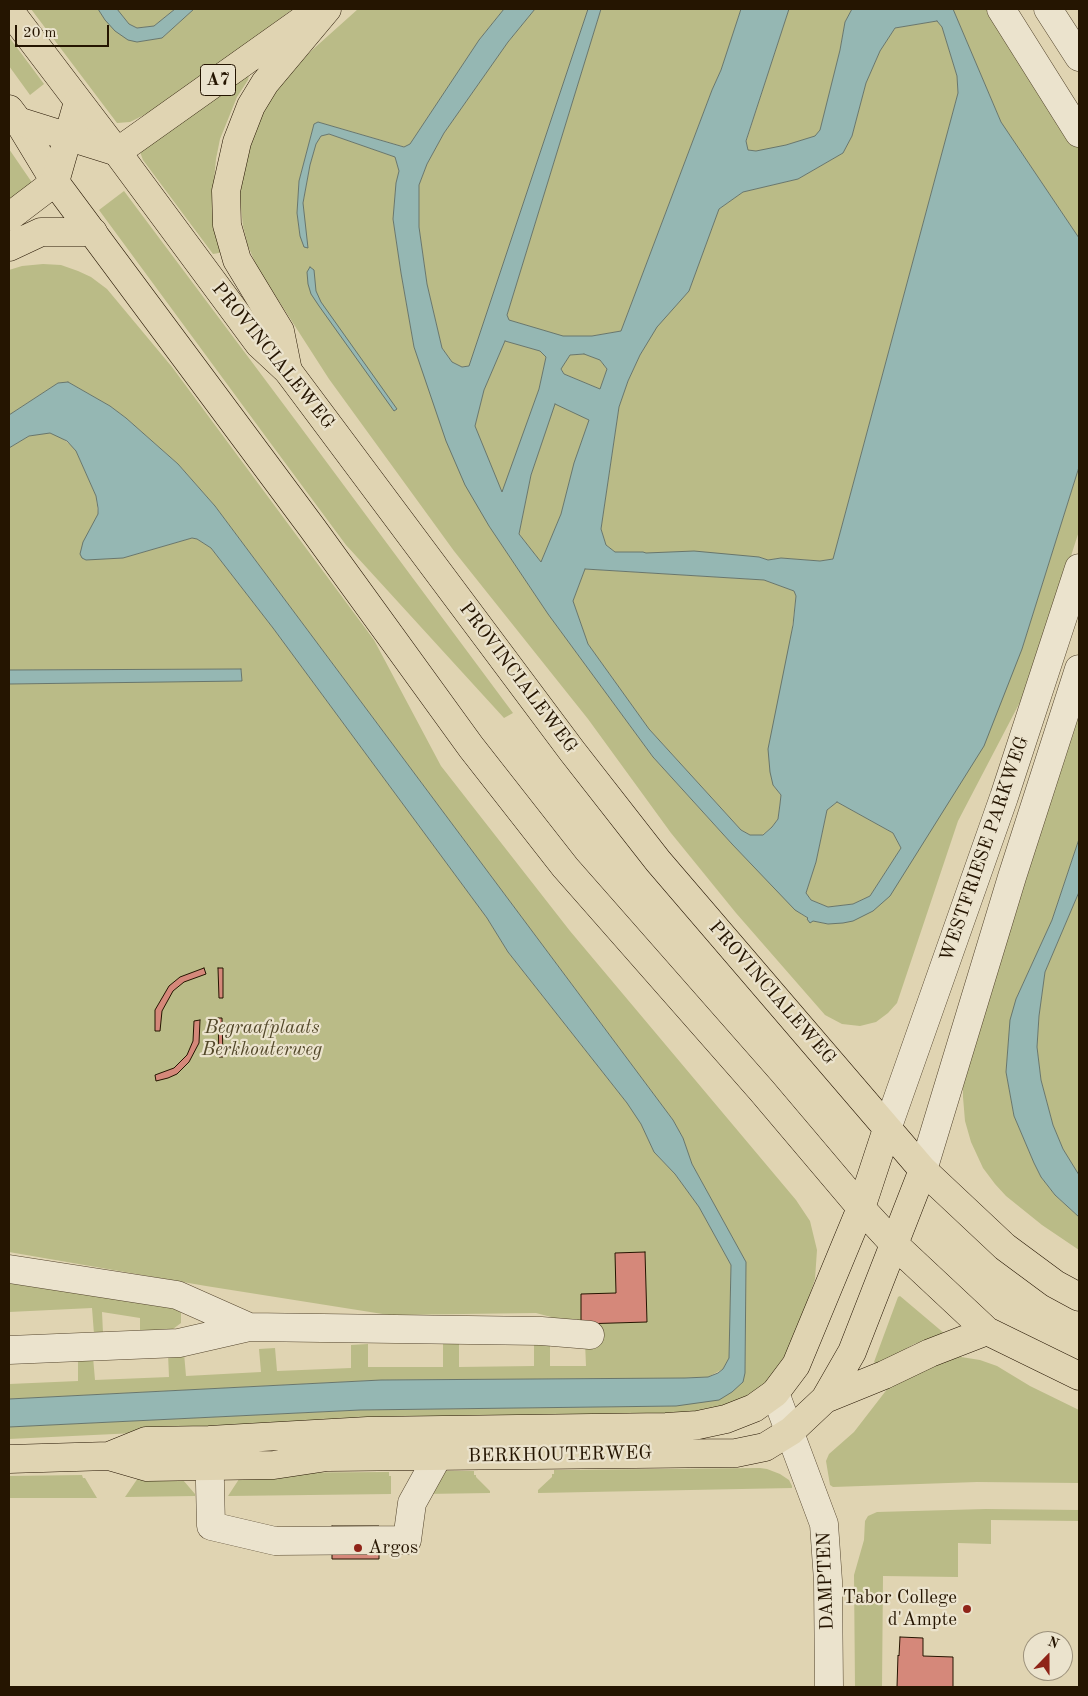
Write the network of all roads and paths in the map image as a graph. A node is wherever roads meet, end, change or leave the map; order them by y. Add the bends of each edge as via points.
1 (319, 9) edge
2 (327, 9) edge
3 (1001, 9) edge
4 (1048, 9) edge
5 (9, 10) edge
6 (1079, 57) edge
7 (78, 102) junction
8 (1072, 102) edge
9 (13, 115) edge
10 (1079, 133) edge
11 (68, 137) junction
12 (117, 152) junction
13 (55, 182) junction
14 (9, 217) edge
15 (93, 232) junction
16 (9, 247) edge
17 (288, 371) junction
18 (1079, 568) edge
19 (1079, 669) edge
20 (888, 1129) junction
21 (923, 1170) junction
22 (861, 1208) junction
23 (894, 1244) junction
24 (9, 1269) edge
25 (1079, 1297) edge
26 (249, 1327) junction
27 (987, 1331) junction
28 (590, 1335) dead end
29 (9, 1350) edge
30 (1079, 1376) edge
31 (776, 1393) junction
32 (825, 1399) junction
33 (791, 1431) junction
34 (210, 1453) junction
35 (438, 1456) junction
36 (9, 1459) edge
37 (829, 1687) edge

1 - 12 main road, A7
2 - 17 main road via 265,82 251,106 237,142 226,192 227,225 237,260 280,331
3 - 8 street
4 - 6 street
5 - 7 main road, PROVINCIALEWEG
7 - 11 main road
7 - 12 main road, PROVINCIALEWEG
8 - 10 street
9 - 11 main road
9 - 13 main road
11 - 12 main road
11 - 13 main road
12 - 17 main road, PROVINCIALEWEG via 259,344
13 - 14 main road
13 - 15 main road
15 - 16 main road via 41,232
15 - 22 main road via 471,746 565,867
17 - 20 main road, PROVINCIALEWEG via 658,862
18 - 20 street, WESTFRIESE PARKWEG via 1013,771
19 - 21 street, WESTFRIESE PARKWEG
20 - 21 main road, PROVINCIALEWEG
20 - 22 main road, BERKHOUTERWEG
21 - 23 main road, BERKHOUTERWEG
21 - 25 main road, PROVINCIALEWEG via 1005,1247 1055,1284
22 - 23 main road
22 - 31 main road, BERKHOUTERWEG via 796,1365
23 - 27 main road
23 - 32 main road, BERKHOUTERWEG via 852,1352
24 - 26 street via 177,1295
26 - 28 street via 541,1331
26 - 29 street via 179,1343
27 - 30 main road
27 - 32 main road via 930,1352
31 - 33 street, DAMPTEN
31 - 34 main road, BERKHOUTERWEG via 754,1408 726,1420 698,1425 368,1431
32 - 33 main road, BERKHOUTERWEG
33 - 35 main road, BERKHOUTERWEG via 765,1447 736,1453
33 - 37 street, DAMPTEN via 824,1524
34 - 35 main road, BERKHOUTERWEG via 274,1465 327,1457
34 - 35 street via 211,1526 275,1541 407,1540 412,1503
34 - 36 main road, BERKHOUTERWEG via 147,1467 110,1456

